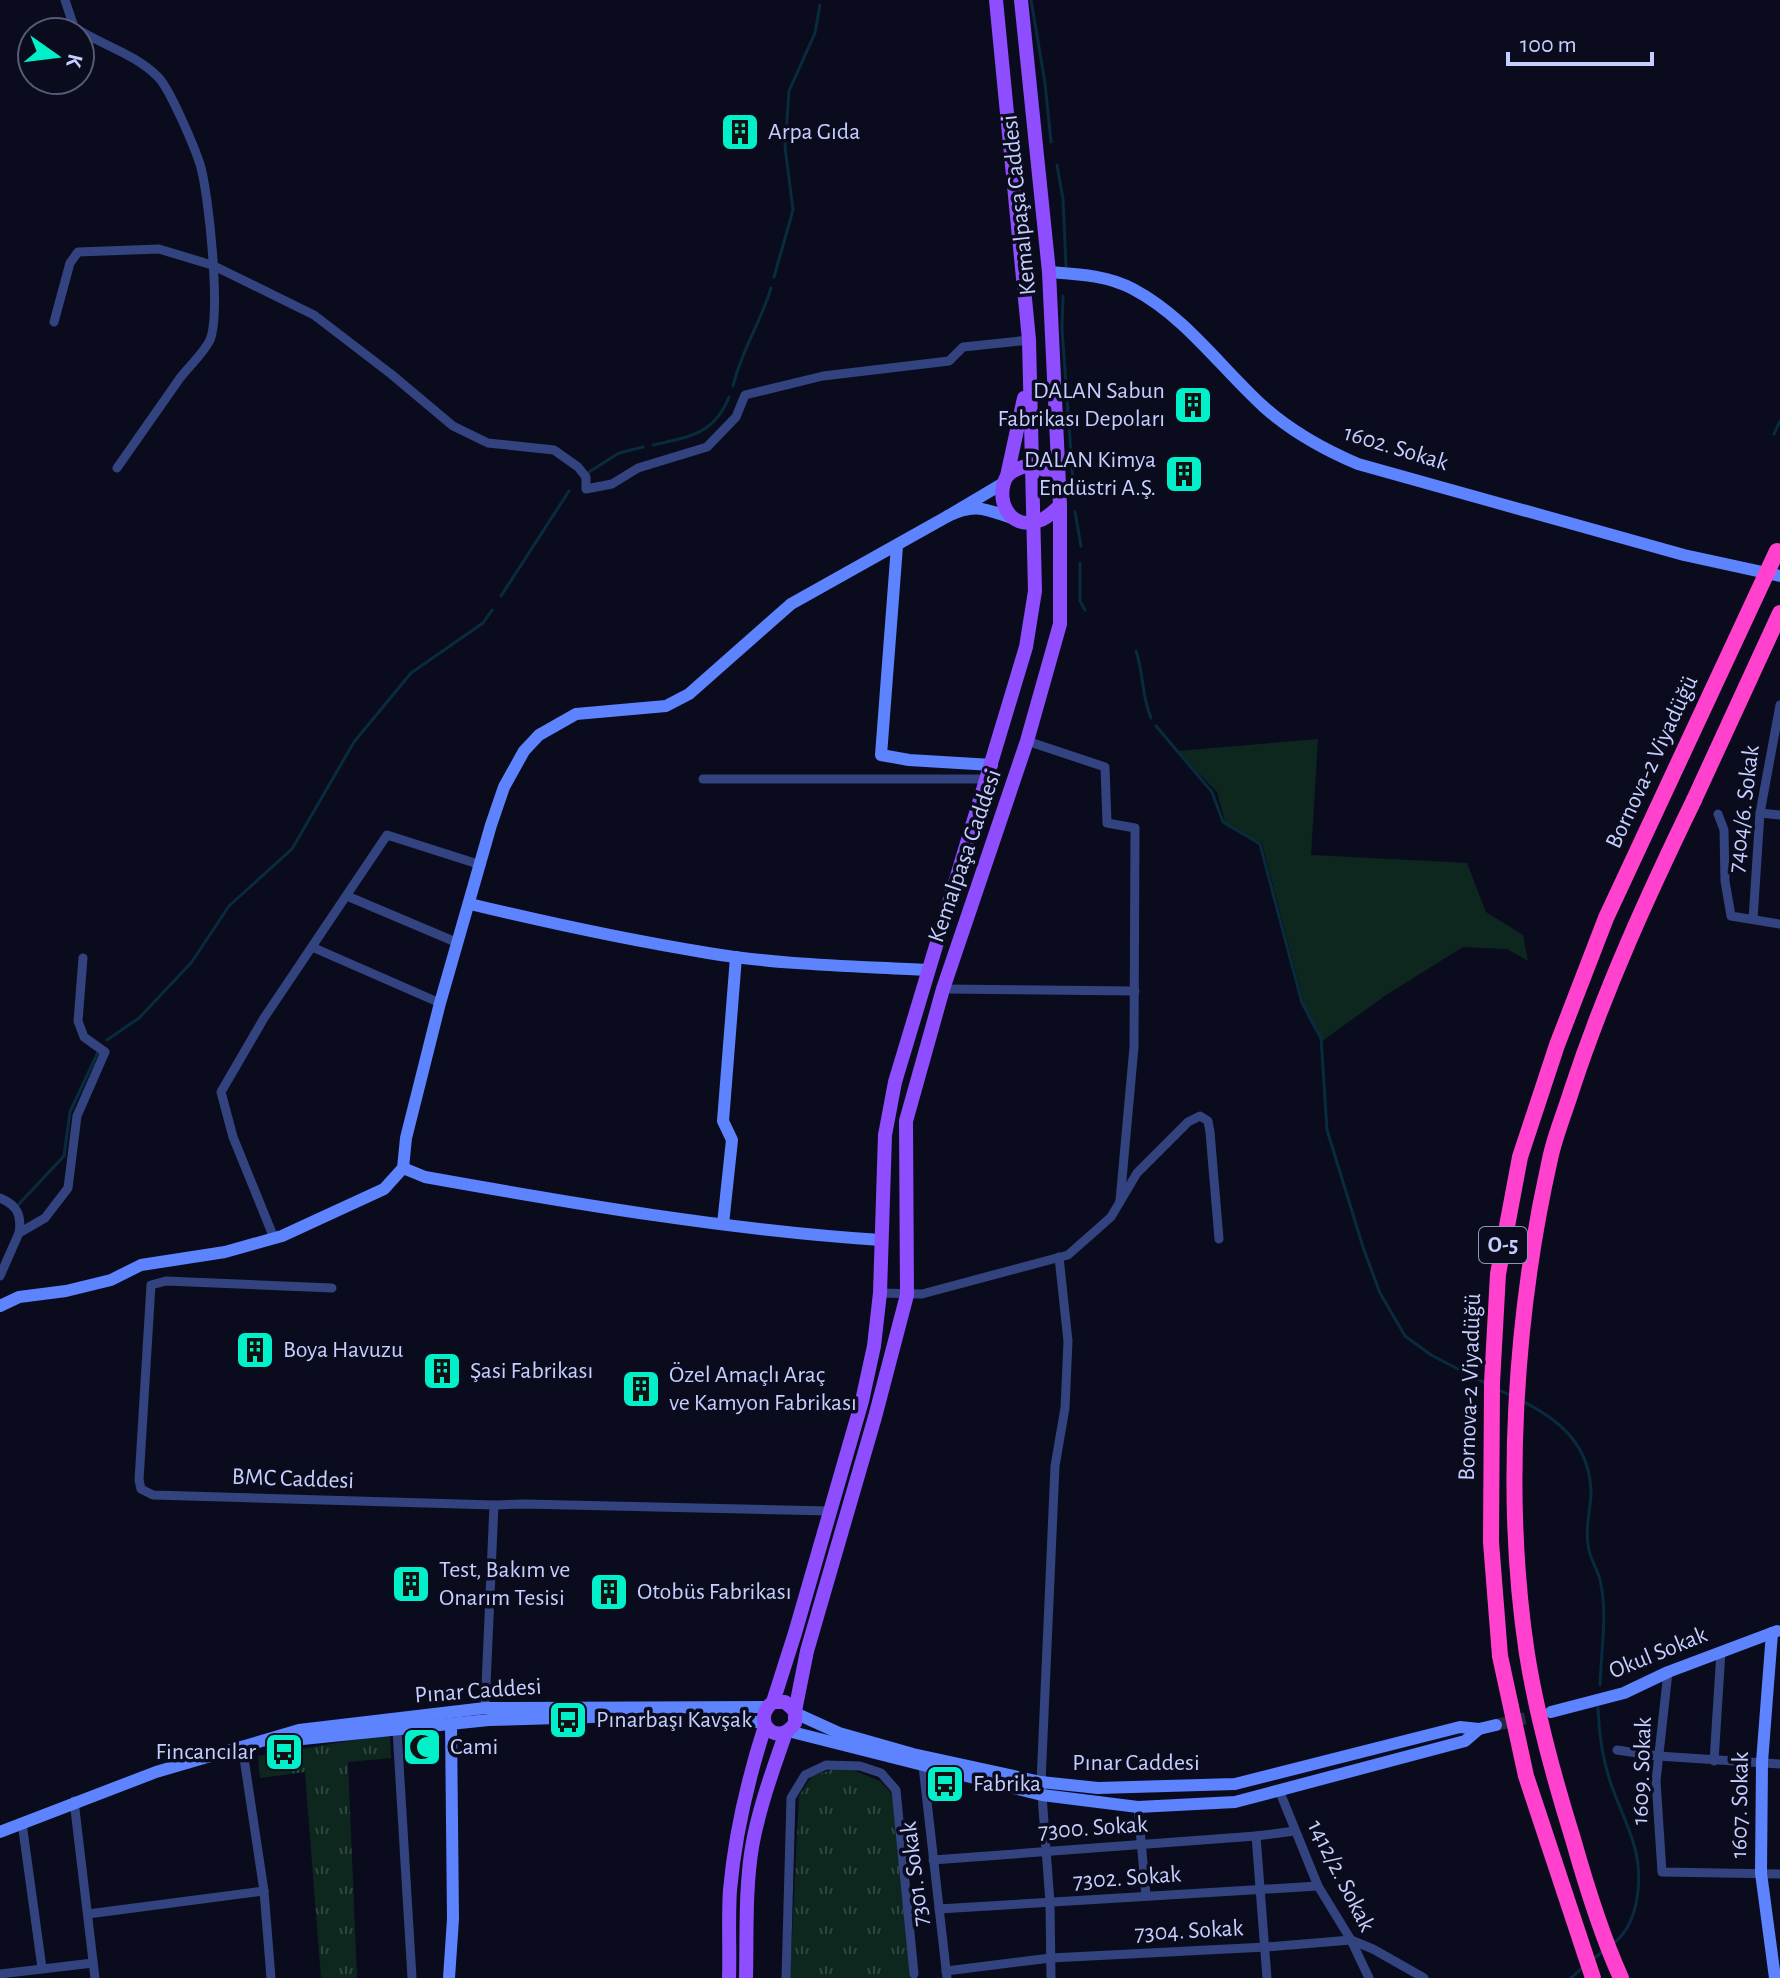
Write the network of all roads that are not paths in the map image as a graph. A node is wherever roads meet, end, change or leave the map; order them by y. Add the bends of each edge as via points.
1 (65, 0) edge
2 (996, 0) edge
3 (1021, 0) edge
4 (212, 265) junction
5 (1049, 272) junction
6 (54, 322) dead end
7 (1029, 340) junction
8 (1030, 374) junction
9 (1032, 465) junction
10 (117, 468) dead end
11 (1004, 480) junction
12 (1058, 490) junction
13 (1060, 506) junction
14 (948, 516) junction
15 (1015, 519) junction
16 (1034, 523) junction
17 (897, 546) junction
18 (1778, 548) edge
19 (1780, 576) edge
20 (1780, 613) edge
21 (1780, 705) edge
22 (1027, 741) junction
23 (990, 772) junction
24 (703, 779) dead end
25 (1760, 813) junction
26 (1718, 814) dead end
27 (1780, 815) edge
28 (481, 865) junction
29 (347, 896) junction
30 (470, 904) junction
31 (1753, 919) junction
32 (1780, 924) edge
33 (458, 943) junction
34 (312, 947) junction
35 (736, 957) junction
36 (83, 958) dead end
37 (927, 970) junction
38 (943, 989) junction
39 (1135, 991) junction
40 (440, 1003) junction
41 (403, 1168) junction
42 (0, 1198) edge
43 (1120, 1201) junction
44 (723, 1224) junction
45 (19, 1233) junction
46 (274, 1238) junction
47 (1219, 1239) dead end
48 (881, 1240) junction
49 (1059, 1257) junction
50 (0, 1276) edge
51 (332, 1288) dead end
52 (880, 1293) junction
53 (907, 1295) junction
54 (1, 1303) edge
55 (494, 1505) junction
56 (830, 1511) junction
57 (1776, 1631) edge
58 (1721, 1651) junction
59 (1668, 1672) junction
60 (770, 1705) junction
61 (485, 1708) junction
62 (795, 1712) junction
63 (1551, 1712) tunnel mouth
64 (451, 1724) junction
65 (765, 1724) junction
66 (1496, 1725) tunnel mouth
67 (1479, 1729) junction
68 (397, 1730) junction
69 (787, 1732) junction
70 (242, 1745) junction
71 (1617, 1750) dead end
72 (1658, 1756) junction
73 (924, 1761) junction
74 (1714, 1761) junction
75 (1762, 1762) junction
76 (1780, 1764) edge
77 (1042, 1789) junction
78 (1279, 1790) junction
79 (74, 1801) junction
80 (1138, 1807) junction
81 (22, 1823) junction
82 (1295, 1831) junction
83 (0, 1832) edge
84 (1256, 1836) junction
85 (1142, 1844) junction
86 (1046, 1851) junction
87 (933, 1860) junction
88 (1761, 1873) junction
89 (1780, 1874) edge
90 (1318, 1886) junction
91 (1260, 1890) junction
92 (264, 1891) junction
93 (1146, 1896) junction
94 (1050, 1903) junction
95 (939, 1909) junction
96 (88, 1914) junction
97 (1351, 1940) junction
98 (1266, 1947) junction
99 (1051, 1958) junction
100 (93, 1963) junction
101 (42, 1968) junction
102 (0, 1974) edge
103 (914, 1974) dead end
104 (946, 1975) edge
105 (95, 1978) edge
106 (271, 1978) edge
107 (412, 1978) edge
108 (449, 1978) edge
109 (729, 1978) edge
110 (746, 1978) edge
111 (786, 1978) edge
112 (1051, 1978) edge
113 (1267, 1978) edge
114 (1369, 1978) edge
115 (1424, 1978) edge
116 (1593, 1978) edge
117 (1621, 1978) edge
118 (1775, 1978) edge

1 - 4 street via 74,27 138,61 169,92 200,165
2 - 7 main road, Kemalpaşa Caddesi
3 - 5 main road, Kemalpaşa Caddesi
4 - 6 street via 159,249 78,252
4 - 7 street via 314,315 453,426 488,443 554,450 578,467 586,477 586,489 707,447 736,417 745,395 823,376 949,361 963,347
4 - 10 street via 215,312 209,343
5 - 12 main road, Kemalpaşa Caddesi
5 - 19 street, 1602. Sokak via 1082,273 1131,288 1189,329 1265,408 1344,458 1684,555
7 - 8 main road, Kemalpaşa Caddesi
8 - 9 main road, Kemalpaşa Caddesi
8 - 11 main road
9 - 11 main road via 1014,469
9 - 12 main road via 1049,473
9 - 16 main road, Kemalpaşa Caddesi
11 - 14 street
11 - 15 main road via 1002,504
12 - 13 main road, Kemalpaşa Caddesi
13 - 16 main road
13 - 22 main road, Kemalpaşa Caddesi via 1060,624
14 - 15 street via 978,506
14 - 17 street
15 - 16 main road
16 - 23 main road, Kemalpaşa Caddesi via 1035,591 1026,647
17 - 23 street via 881,755
17 - 28 street via 791,604 689,694 666,706 576,714 539,735 504,787
18 - 116 highway, Bornova-2 Viyadüğü / O-5, bridge via 1595,946 1520,1157 1498,1274 1491,1542 1500,1656 1526,1776
20 - 117 highway, Bornova-2 Viyadüğü / O-5, bridge via 1626,944 1589,1037 1550,1157 1528,1282 1517,1385 1516,1534 1527,1653 1550,1765
21 - 25 street, 7404/6. Sokak
22 - 38 main road, Kemalpaşa Caddesi
22 - 39 street via 1105,767 1107,823 1135,828
23 - 24 street
23 - 37 main road, Kemalpaşa Caddesi
25 - 27 street
25 - 31 street, 7404/6. Sokak
26 - 31 street via 1731,916
28 - 29 street via 387,835
28 - 30 street
29 - 33 street
29 - 34 street
30 - 33 street
30 - 35 street
31 - 32 street
33 - 40 street
34 - 40 street
34 - 46 street via 221,1092 233,1137
35 - 37 street
35 - 44 street via 723,1121 732,1140
36 - 45 street via 78,1021 84,1037 105,1052 77,1116 68,1188 45,1218
37 - 48 main road, Kemalpaşa Caddesi via 885,1135
38 - 39 street
38 - 53 main road, Kemalpaşa Caddesi via 906,1121
39 - 43 street
40 - 41 street
41 - 44 street via 453,1182
41 - 46 street via 384,1189
42 - 45 street via 17,1210
43 - 47 street via 1137,1173 1200,1116 1208,1121 1210,1132
43 - 49 street via 1111,1217
44 - 48 street
45 - 50 street
46 - 54 street via 141,1265 111,1280
48 - 52 main road, Kemalpaşa Caddesi
49 - 53 street
49 - 77 street via 1068,1341 1055,1466
51 - 55 street, BMC Caddesi via 166,1281 151,1285 141,1489 153,1495
52 - 53 street
52 - 56 main road, Kemalpaşa Caddesi via 874,1346
53 - 62 main road, Kemalpaşa Caddesi via 807,1651
55 - 56 street, BMC Caddesi
55 - 61 street
56 - 60 main road, Kemalpaşa Caddesi
57 - 58 street, Okul Sokak
57 - 75 street, 1607. Sokak
58 - 59 street, Okul Sokak
58 - 74 street
59 - 63 street, Okul Sokak via 1624,1693
59 - 72 street, 1609. Sokak
60 - 61 street, Pınar Caddesi
60 - 62 main road via 785,1702
60 - 65 main road, Kemalpaşa Caddesi via 763,1715
61 - 70 street, Pınar Caddesi via 299,1730
62 - 69 main road, Kemalpaşa Caddesi via 795,1723
62 - 73 street, Pınar Caddesi via 839,1733
64 - 65 street, Pınar Caddesi via 690,1715
64 - 68 street, Pınar Caddesi
64 - 108 street
65 - 69 main road via 774,1733
65 - 109 main road, Kemalpaşa Caddesi via 737,1836
66 - 67 street, Pınar Caddesi
67 - 77 street, Pınar Caddesi via 1460,1727 1235,1784
67 - 78 street, Pınar Caddesi via 1465,1741
68 - 70 street, Pınar Caddesi
68 - 107 street
69 - 73 street
69 - 110 main road, Kemalpaşa Caddesi via 752,1847
70 - 79 street, Pınar Caddesi
70 - 92 street
71 - 72 street
72 - 74 street
72 - 88 street, 1609. Sokak via 1662,1872
73 - 77 street, Pınar Caddesi
73 - 87 street, 7301. Sokak
74 - 75 street
75 - 76 street
75 - 88 street, 1607. Sokak
77 - 80 street, Pınar Caddesi
77 - 86 street
78 - 80 street, Pınar Caddesi via 1235,1802
78 - 82 street, 1412/2. Sokak
79 - 81 street, Pınar Caddesi
79 - 96 street
80 - 85 street
81 - 83 street, Pınar Caddesi
81 - 101 street
82 - 84 street, 7300. Sokak
82 - 90 street, 1412/2. Sokak
84 - 85 street, 7300. Sokak
84 - 91 street
85 - 86 street, 7300. Sokak
85 - 93 street
86 - 87 street, 7300. Sokak
86 - 94 street
87 - 95 street, 7301. Sokak
88 - 89 street
88 - 118 street, 1607. Sokak
90 - 91 street, 7302. Sokak
90 - 97 street, 1412/2. Sokak
91 - 93 street, 7302. Sokak
91 - 98 street
92 - 96 street
92 - 106 street
93 - 94 street, 7302. Sokak
94 - 95 street, 7302. Sokak
94 - 99 street
95 - 104 street, 7301. Sokak
96 - 100 street
97 - 98 street, 7304. Sokak
97 - 114 street, 1412/2. Sokak
97 - 115 street, 7304. Sokak
98 - 99 street, 7304. Sokak
98 - 113 street
99 - 104 street, 7304. Sokak
99 - 112 street
100 - 101 street
100 - 105 street
101 - 102 street
103 - 111 street via 896,1790 871,1769 826,1765 805,1775 791,1798

